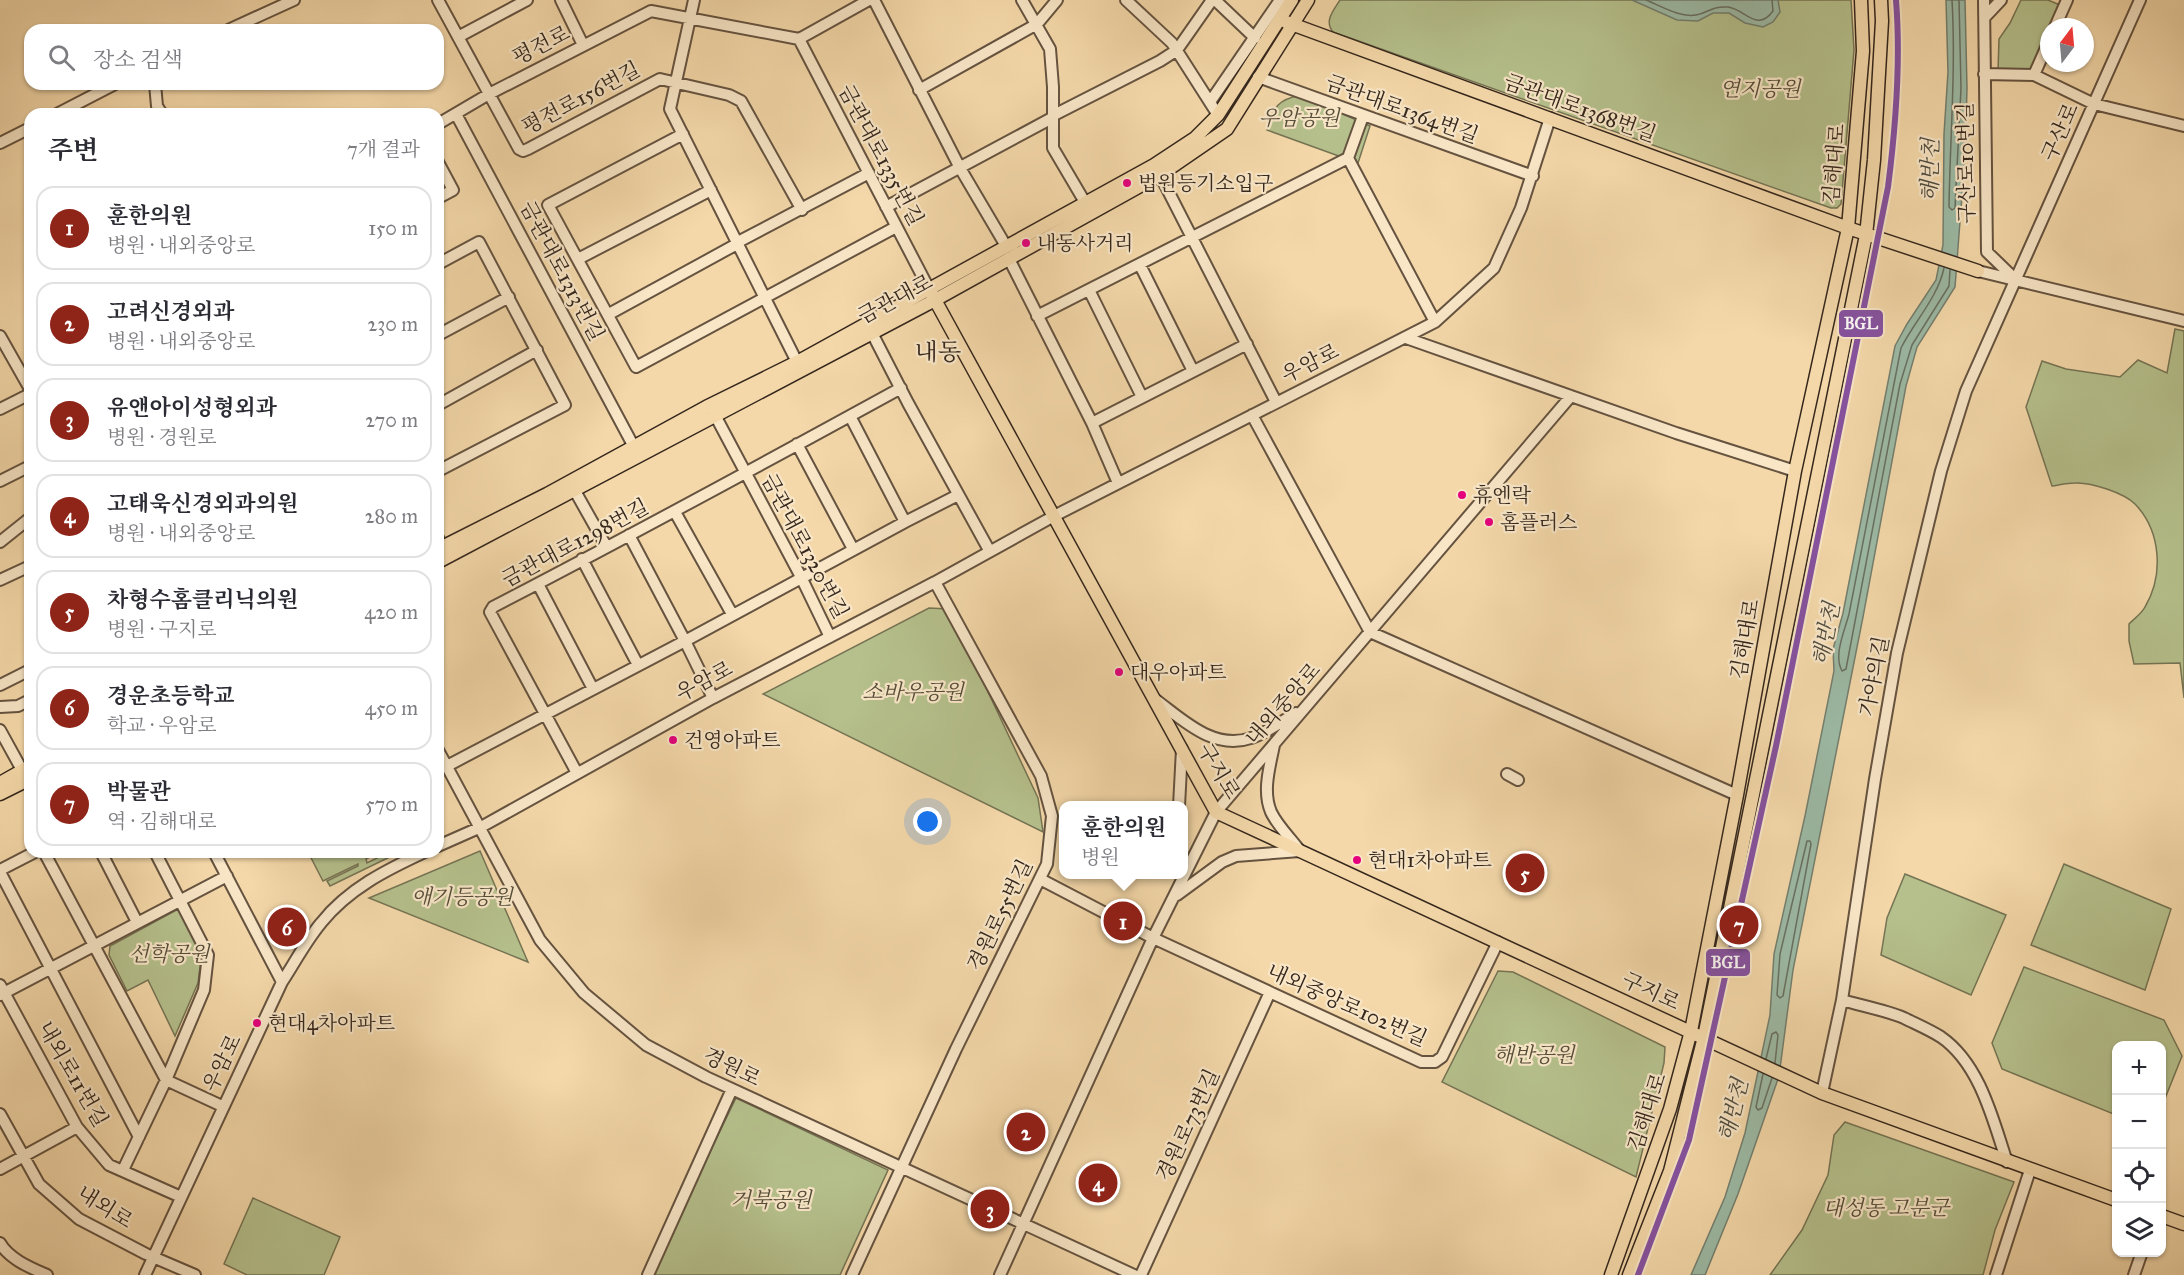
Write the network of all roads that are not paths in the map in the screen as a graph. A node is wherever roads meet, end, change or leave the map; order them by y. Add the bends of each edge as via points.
1 (294, 0) edge
2 (438, 0) edge
3 (527, 0) edge
4 (561, 0) edge
5 (694, 0) edge
6 (869, 0) edge
7 (874, 0) edge
8 (1022, 0) edge
9 (1057, 0) edge
10 (1126, 0) edge
11 (1213, 0) edge
12 (1280, 0) edge
13 (1292, 0) edge
14 (1308, 0) edge
15 (1861, 0) edge
16 (1881, 0) edge
17 (1984, 0) edge
18 (2001, 0) edge
19 (2067, 0) edge
20 (2140, 0) edge
21 (1985, 17) junction
22 (690, 18) junction
23 (2059, 18) edge
24 (1279, 19) junction
25 (241, 24) edge
26 (1037, 24) junction
27 (1293, 24) junction
28 (458, 37) junction
29 (1255, 38) junction
30 (799, 39) junction
31 (583, 45) junction
32 (1177, 50) junction
33 (2040, 61) edge
34 (1984, 74) junction
35 (2034, 75) junction
36 (1258, 77) junction
37 (676, 83) junction
38 (103, 90) edge
39 (156, 90) edge
40 (919, 90) junction
41 (489, 94) junction
42 (1210, 102) junction
43 (2094, 104) junction
44 (69, 108) edge
45 (158, 108) edge
46 (456, 114) junction
47 (1218, 115) junction
48 (1053, 116) junction
49 (1363, 116) junction
50 (1550, 118) junction
51 (444, 121) edge
52 (2184, 126) edge
53 (24, 131) edge
54 (683, 134) junction
55 (0, 143) edge
56 (1348, 158) junction
57 (960, 168) junction
58 (444, 173) edge
59 (869, 173) junction
60 (1160, 175) junction
61 (1533, 176) junction
62 (711, 190) junction
63 (444, 195) edge
64 (1086, 204) junction
65 (886, 207) junction
66 (802, 210) junction
67 (896, 227) junction
68 (1848, 228) junction
69 (1866, 235) junction
70 (1193, 238) junction
71 (738, 243) junction
72 (1007, 253) junction
73 (578, 259) junction
74 (444, 261) edge
75 (1140, 265) junction
76 (1978, 271) joint
77 (2016, 280) junction
78 (929, 289) junction
79 (1089, 291) junction
80 (509, 297) junction
81 (764, 298) junction
82 (935, 300) junction
83 (609, 314) junction
84 (1037, 316) junction
85 (2184, 321) edge
86 (1435, 322) junction
87 (444, 332) edge
88 (872, 333) junction
89 (0, 338) edge
90 (1406, 338) junction
91 (1247, 344) junction
92 (537, 350) junction
93 (797, 362) junction
94 (1193, 371) junction
95 (24, 379) edge
96 (901, 388) junction
97 (1571, 396) junction
98 (24, 397) edge
99 (1142, 398) junction
100 (444, 402) edge
101 (1276, 402) junction
102 (0, 410) edge
103 (1252, 415) junction
104 (850, 416) junction
105 (716, 417) junction
106 (1092, 423) junction
107 (797, 444) junction
108 (634, 447) junction
109 (444, 468) edge
110 (24, 469) edge
111 (1795, 471) junction
112 (744, 472) junction
113 (0, 481) edge
114 (1118, 483) junction
115 (576, 490) junction
116 (958, 495) junction
117 (675, 512) junction
118 (1054, 516) junction
119 (905, 522) junction
120 (24, 523) edge
121 (629, 535) junction
122 (0, 542) edge
123 (444, 542) edge
124 (606, 546) junction
125 (853, 549) junction
126 (990, 550) junction
127 (444, 559) edge
128 (582, 559) junction
129 (24, 569) edge
130 (801, 577) junction
131 (0, 580) edge
132 (935, 582) junction
133 (538, 584) junction
134 (732, 614) junction
135 (1370, 632) junction
136 (831, 637) junction
137 (685, 641) junction
138 (638, 665) junction
139 (24, 673) edge
140 (0, 685) edge
141 (593, 689) junction
142 (713, 698) junction
143 (1156, 700) junction
144 (24, 703) edge
145 (0, 707) edge
146 (1305, 709) junction
147 (545, 714) junction
148 (0, 730) edge
149 (1275, 744) junction
150 (1182, 749) junction
151 (444, 761) edge
152 (447, 766) junction
153 (24, 767) edge
154 (24, 773) edge
155 (577, 773) junction
156 (24, 774) edge
157 (1507, 774) dead end
158 (1518, 780) dead end
159 (0, 783) edge
160 (0, 794) edge
161 (1737, 795) junction
162 (1179, 801) edge
163 (1216, 812) junction
164 (481, 827) junction
165 (444, 843) edge
166 (1300, 851) junction
167 (24, 858) edge
168 (47, 858) edge
169 (104, 858) edge
170 (158, 858) edge
171 (217, 858) edge
172 (411, 858) edge
173 (1188, 869) edge
174 (0, 871) edge
175 (227, 876) junction
176 (1040, 879) junction
177 (1175, 879) edge
178 (1183, 879) edge
179 (1174, 897) junction
180 (181, 899) junction
181 (137, 922) junction
182 (1153, 938) junction
183 (1498, 942) junction
184 (95, 945) junction
185 (51, 969) junction
186 (282, 982) junction
187 (1, 991) edge
188 (1270, 992) junction
189 (1842, 1000) junction
190 (1692, 1031) junction
191 (1704, 1037) junction
192 (166, 1080) junction
193 (732, 1089) junction
194 (1822, 1093) junction
195 (222, 1106) junction
196 (0, 1114) edge
197 (77, 1127) junction
198 (139, 1137) junction
199 (24, 1157) junction
200 (2007, 1162) junction
201 (902, 1167) junction
202 (0, 1169) edge
203 (123, 1170) junction
204 (2030, 1170) junction
205 (181, 1197) junction
206 (2112, 1199) edge
207 (2166, 1217) edge
208 (1023, 1224) junction
209 (2184, 1224) edge
210 (0, 1243) edge
211 (154, 1256) junction
212 (2140, 1257) edge
213 (47, 1275) edge
214 (145, 1275) edge
215 (195, 1275) edge
216 (648, 1275) edge
217 (852, 1275) edge
218 (1000, 1275) edge
219 (1134, 1275) edge
220 (1141, 1275) edge
221 (1611, 1275) edge
222 (1629, 1275) edge
223 (1996, 1275) edge
224 (2134, 1275) edge

1 - 25 street
2 - 28 street
3 - 28 street
4 - 31 street
5 - 22 street
6 - 30 street
7 - 40 street
8 - 26 street
9 - 26 street
10 - 32 street
11 - 29 street
11 - 32 street
12 - 29 street
13 - 24 main road, 금관대로
14 - 27 main road, 금관대로
15 - 68 main road, 김해대로 via 1863,51
16 - 69 main road, 김해대로 via 1874,160
17 - 21 street, 구산로10번길
18 - 21 street
19 - 23 street
20 - 43 street, 구산로
21 - 34 street, 구산로10번길
22 - 30 street, 평전로
22 - 31 street, 평전로 via 651,11
22 - 37 street
24 - 27 main road, 금관대로1368번길
24 - 47 main road, 금관대로
26 - 40 street
26 - 48 street via 1050,49
27 - 36 main road, 금관대로
27 - 50 main road, 금관대로1368번길
28 - 41 street
29 - 42 street
30 - 59 street, 금관대로1335번길
31 - 41 street, 평전로
32 - 42 street
32 - 48 street
33 - 35 street
34 - 35 street, 구산로10번길
34 - 77 street, 구산로10번길 via 1987,252
35 - 43 street
36 - 49 street, 금관대로1364번길
36 - 60 main road, 금관대로 via 1227,129
37 - 41 street, 평전로156번길 via 660,79 523,151
37 - 54 street via 670,109
37 - 66 street, 평전로156번길 via 741,101
38 - 44 street
39 - 45 street
40 - 57 street
41 - 46 street, 평전로
42 - 47 street
43 - 52 street
43 - 77 street, 구산로
46 - 51 street, 평전로
46 - 108 street, 금관대로1313번길
47 - 64 main road, 금관대로 via 1187,143
48 - 57 street
48 - 64 street via 1053,148
49 - 56 street
49 - 61 street, 금관대로1364번길
50 - 61 street, 우암로
50 - 68 main road, 금관대로1368번길
53 - 55 street
54 - 62 street
54 - 73 street, 금관대로1313번길 via 548,205
56 - 70 street
56 - 86 street
57 - 65 street
57 - 72 street
58 - 63 street via 453,190
59 - 65 street, 금관대로1335번길
59 - 66 street
60 - 70 street
60 - 72 main road, 금관대로
61 - 86 street, 우암로 via 1494,268
62 - 71 street
62 - 73 street
64 - 72 main road, 금관대로
65 - 67 street, 금관대로1335번길
66 - 71 street
67 - 78 street, 금관대로1335번길
67 - 81 street
68 - 69 main road, 금관대로1368번길
68 - 111 main road, 김해대로
69 - 76 main road, 금관대로1368번길
69 - 191 main road, 김해대로
70 - 75 street
70 - 91 street
71 - 81 street
71 - 83 street
72 - 78 main road, 금관대로
72 - 82 main road, 금관대로
72 - 84 street
73 - 83 street, 금관대로1313번길
74 - 80 street via 480,242
75 - 79 street
75 - 94 street
76 - 77 street
77 - 85 street
77 - 189 street, 가야의길 via 1966,391 1941,471 1902,630
78 - 82 main road, 구지로
78 - 93 main road, 금관대로
79 - 84 street
79 - 99 street
80 - 87 street
80 - 92 street
81 - 83 street, 금관대로1313번길 via 636,367
81 - 93 street
82 - 88 main road, 금관대로
82 - 118 main road, 구지로
84 - 106 street
86 - 90 street, 우암로
88 - 96 street
88 - 105 main road, 금관대로
89 - 95 street
90 - 97 street
90 - 101 street, 우암로
91 - 94 street
91 - 101 street
92 - 100 street
92 - 109 street via 565,405
93 - 108 main road, 금관대로
94 - 99 street
96 - 104 street, 금관대로1320번길
96 - 116 street
97 - 111 street
97 - 135 street, 내외중앙로
98 - 102 street
99 - 106 street
101 - 103 street, 우암로
103 - 114 street, 우암로
103 - 135 street
104 - 107 street, 금관대로1320번길
104 - 119 street
105 - 112 street, 금관대로1320번길
105 - 115 main road, 금관대로
106 - 114 street
107 - 112 street, 금관대로1320번길
107 - 125 street
108 - 123 main road, 금관대로 via 547,494
110 - 113 street
111 - 161 main road, 김해대로
112 - 117 street, 금관대로1298번길
112 - 130 street, 금관대로1320번길
114 - 118 street, 우암로
115 - 124 street
115 - 127 main road, 금관대로
116 - 119 street
116 - 126 street
117 - 121 street, 금관대로1298번길
117 - 134 street
118 - 126 street, 우암로
118 - 143 main road, 구지로
119 - 125 street
120 - 122 street
121 - 124 street, 금관대로1298번길
121 - 137 street
124 - 128 street, 금관대로1298번길
125 - 130 street
126 - 132 street, 우암로
128 - 133 street, 금관대로1298번길
128 - 138 street
129 - 131 street
130 - 134 street
130 - 136 street, 금관대로1320번길
132 - 136 street, 우암로
132 - 176 street, 경원로55번길 via 1041,776 1052,816 1047,864
133 - 141 street
133 - 147 street, 금관대로1298번길 via 490,612
134 - 137 street
135 - 146 street, 내외중앙로
135 - 161 street
136 - 142 street, 우암로
137 - 138 street
137 - 142 street
138 - 141 street
139 - 140 street
141 - 147 street
142 - 155 street, 우암로
143 - 146 street via 1203,734 1242,741
143 - 150 main road, 구지로
144 - 145 street
146 - 149 street, 내외중앙로
147 - 152 street
147 - 155 street, 금관대로1298번길
148 - 153 street
149 - 163 street, 내외중앙로
149 - 166 street via 1268,780 1269,805
150 - 162 street
150 - 163 main road, 구지로
151 - 152 street, 경원로
152 - 164 street, 경원로
154 - 159 main road
155 - 164 street, 우암로
156 - 160 main road
157 - 158 street
161 - 190 main road, 김해대로
163 - 166 main road, 구지로
163 - 173 street, 내외중앙로
164 - 165 street, 우암로
164 - 193 street, 경원로 via 540,940 584,993 646,1045
166 - 179 street via 1236,856
166 - 183 main road, 구지로
167 - 174 street
168 - 184 street
169 - 181 street
170 - 180 street
171 - 175 street
172 - 186 street, 우암로 via 359,885 321,922
174 - 185 street, 내외로11번길
175 - 180 street, 내외로11번길
175 - 186 street
176 - 182 street, 내외중앙로102번길
176 - 201 street, 경원로55번길
177 - 179 street
178 - 179 street, 내외중앙로
179 - 182 street, 내외중앙로
180 - 181 street, 내외로11번길
180 - 192 street via 208,955 204,990
181 - 184 street, 내외로11번길
182 - 188 street, 내외중앙로102번길
182 - 208 street, 내외중앙로
183 - 188 street, 내외중앙로102번길 via 1447,1049 1436,1062 1421,1062
183 - 190 main road, 구지로
184 - 185 street, 내외로11번길
184 - 192 street
185 - 187 street, 내외로11번길
185 - 198 street, 내외로11번길
186 - 195 street, 우암로
187 - 197 street, 내외로11번길
188 - 220 street, 경원로73번길
189 - 194 street, 가야의길
189 - 200 street via 1903,1017 1942,1038 1958,1053 1975,1077
190 - 191 main road, 구지로
190 - 221 main road, 김해대로 via 1670,1109
191 - 194 main road, 구지로
191 - 222 main road, 김해대로 via 1670,1171
192 - 195 street
192 - 198 street
193 - 201 street, 경원로
193 - 216 street
194 - 200 main road
195 - 205 street, 우암로
196 - 199 street, 내외로
197 - 199 street
197 - 203 street, 내외로11번길 via 109,1165
198 - 203 street
199 - 202 street
199 - 211 street, 내외로 via 39,1184 80,1219
200 - 204 main road
201 - 208 street, 경원로
201 - 217 street, 경원로55번길
203 - 205 street, 내외로11번길
204 - 206 main road
204 - 223 street
205 - 211 street, 우암로
207 - 209 main road
208 - 218 street, 내외중앙로
208 - 219 street, 경원로
210 - 213 street via 4,1250
211 - 214 street, 우암로
211 - 215 street, 내외로
212 - 224 street

